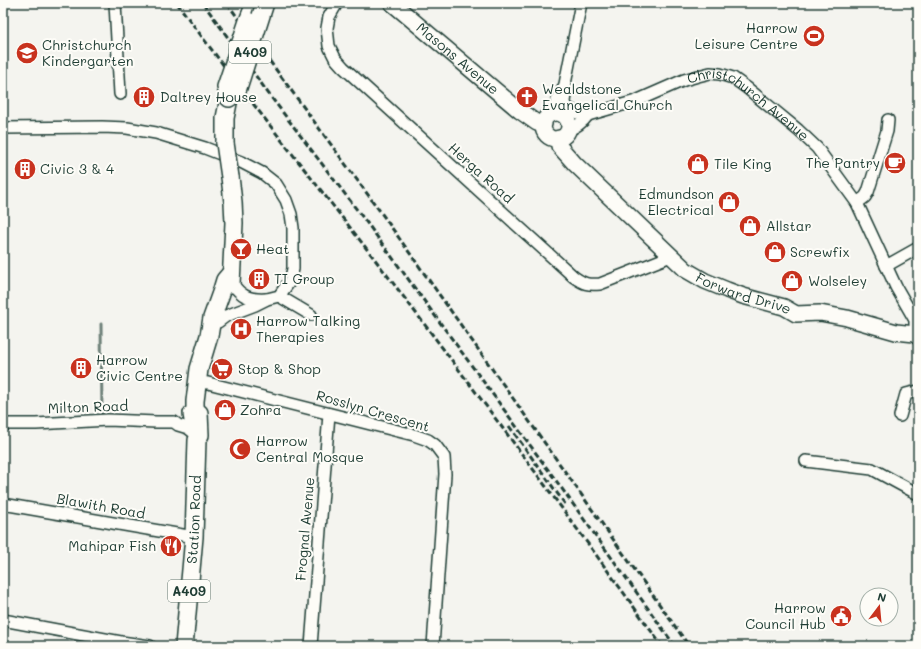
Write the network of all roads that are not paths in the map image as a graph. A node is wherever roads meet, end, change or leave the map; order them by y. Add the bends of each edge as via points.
1 (115, 3) edge
2 (248, 3) edge
3 (255, 3) edge
4 (265, 3) edge
5 (336, 3) edge
6 (392, 3) edge
7 (580, 4) edge
8 (248, 21) junction
9 (120, 94) dead end
10 (229, 98) junction
11 (556, 115) junction
12 (588, 115) junction
13 (888, 120) dead end
14 (3, 128) edge
15 (563, 134) junction
16 (857, 203) junction
17 (918, 248) edge
18 (671, 256) junction
19 (886, 266) junction
20 (231, 278) junction
21 (279, 296) junction
22 (267, 299) junction
23 (311, 315) dead end
24 (213, 329) junction
25 (917, 336) edge
26 (197, 382) junction
27 (918, 391) edge
28 (194, 412) junction
29 (329, 414) junction
30 (900, 416) dead end
31 (174, 422) junction
32 (3, 424) edge
33 (195, 436) junction
34 (806, 461) dead end
35 (918, 494) edge
36 (3, 504) edge
37 (194, 537) junction
38 (3, 620) edge
39 (150, 646) edge
40 (184, 646) edge
41 (311, 646) edge
42 (433, 646) edge

1 - 9 street
2 - 8 street
3 - 8 main road, A409
4 - 10 main road, A409, bridge via 237,91
5 - 18 street, Herga Road via 329,17 329,46 342,67 574,277 590,285 600,284
6 - 11 street, Masons Avenue via 537,123
7 - 11 street via 565,84 559,94
8 - 10 main road, A409, bridge via 226,87
10 - 20 main road, A409, bridge via 225,118 225,143 234,222
11 - 12 street
11 - 15 street via 566,118 568,122
11 - 15 street via 545,132 551,137
12 - 15 street, Christchurch Avenue via 584,121
12 - 16 street, Christchurch Avenue via 636,101 691,78 710,73 727,75 798,130 817,148
13 - 16 street via 868,192 866,197
14 - 21 street via 128,128 156,133 205,148 262,173 276,184 286,200 293,228 293,270 290,281
15 - 18 street via 559,146
16 - 19 street, Christchurch Avenue
17 - 19 street
18 - 25 street, Forward Drive via 686,270 705,281 743,296 784,307 796,314 820,313
19 - 25 street, Christchurch Avenue via 915,320
20 - 22 street via 241,294 256,300
20 - 24 main road, Station Road / A409 via 225,280 212,318
21 - 22 street
21 - 23 street
22 - 24 street via 226,316
24 - 26 main road, Station Road / A409
26 - 28 main road, Station Road / A409
26 - 29 street, Rosslyn Crescent
27 - 30 street via 906,394
28 - 31 street, Milton Road
28 - 33 main road, Station Road / A409 via 199,413 200,421 200,435
29 - 41 street, Frognal Avenue
29 - 42 street, Rosslyn Crescent via 428,440 436,445 444,457
31 - 32 street, Milton Road via 108,420
31 - 33 street, Milton Road via 188,428
33 - 37 main road, Station Road / A409
34 - 35 street via 872,469
36 - 37 street, Blawith Road
37 - 40 main road, Station Road / A409
38 - 39 street

